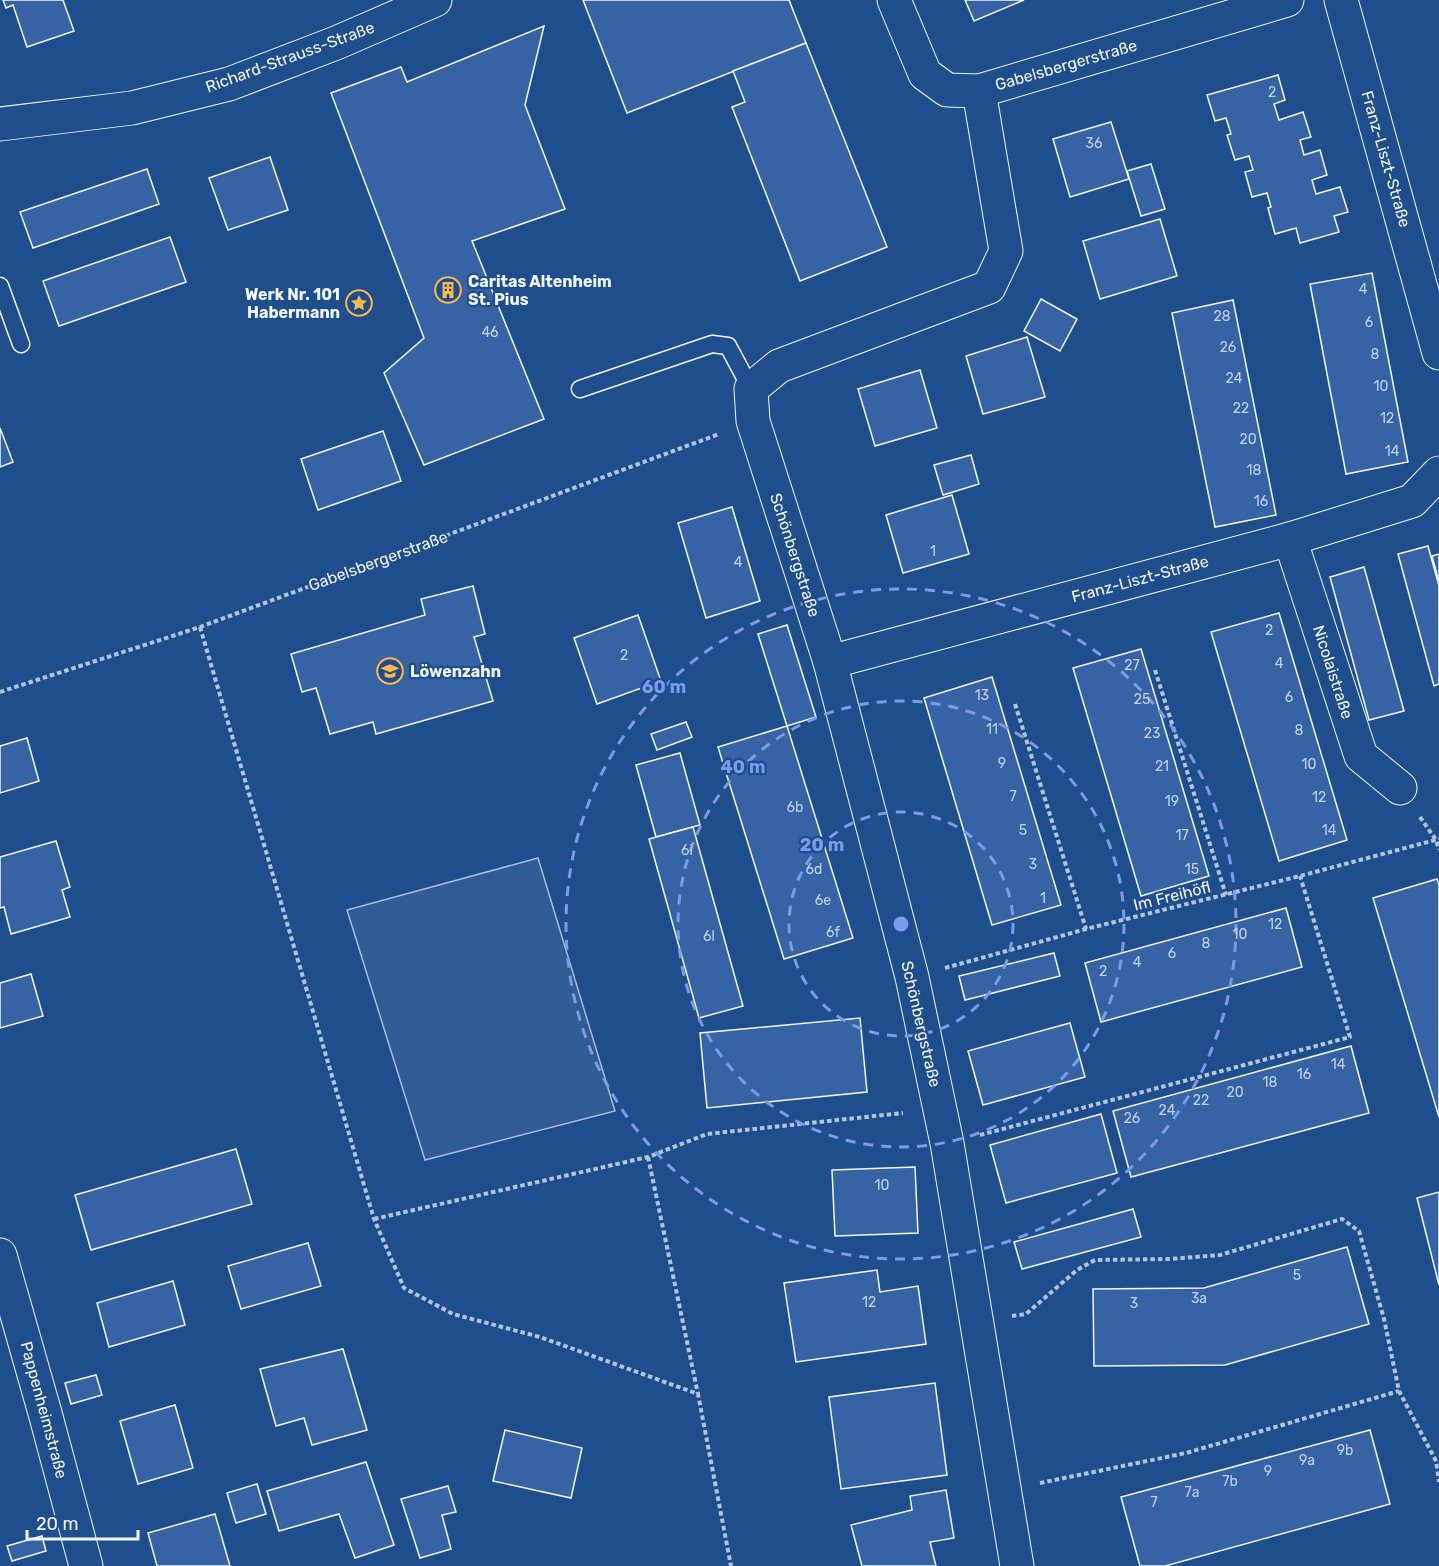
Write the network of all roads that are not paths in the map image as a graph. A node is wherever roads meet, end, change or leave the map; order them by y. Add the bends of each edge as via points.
1 (435, 0) edge
2 (894, 0) edge
3 (1287, 0) edge
4 (1341, 0) edge
5 (978, 91) junction
6 (0, 124) edge
7 (0, 286) edge
8 (21, 345) dead end
9 (1439, 353) edge
10 (580, 388) dead end
11 (751, 389) junction
12 (1439, 473) edge
13 (1290, 539) junction
14 (830, 662) junction
15 (1400, 788) dead end
16 (0, 1255) edge
17 (86, 1566) edge
18 (1017, 1566) edge

1 - 6 street, Richard-Strauss-Straße via 229,84 132,108
2 - 5 street via 925,74 946,90
3 - 5 street, Gabelsbergerstraße
4 - 9 street, Franz-Liszt-Straße
5 - 11 street, Gabelsbergerstraße via 1006,251 989,287 779,366
7 - 8 lane
10 - 11 lane via 712,345 728,346
11 - 14 street, Schönbergstraße via 753,422
12 - 13 street, Franz-Liszt-Straße via 1412,501
13 - 14 street, Franz-Liszt-Straße
13 - 15 street, Nicolaistraße via 1361,756
14 - 18 street, Schönbergstraße via 912,977 947,1143
16 - 17 street, Pappenheimstraße

